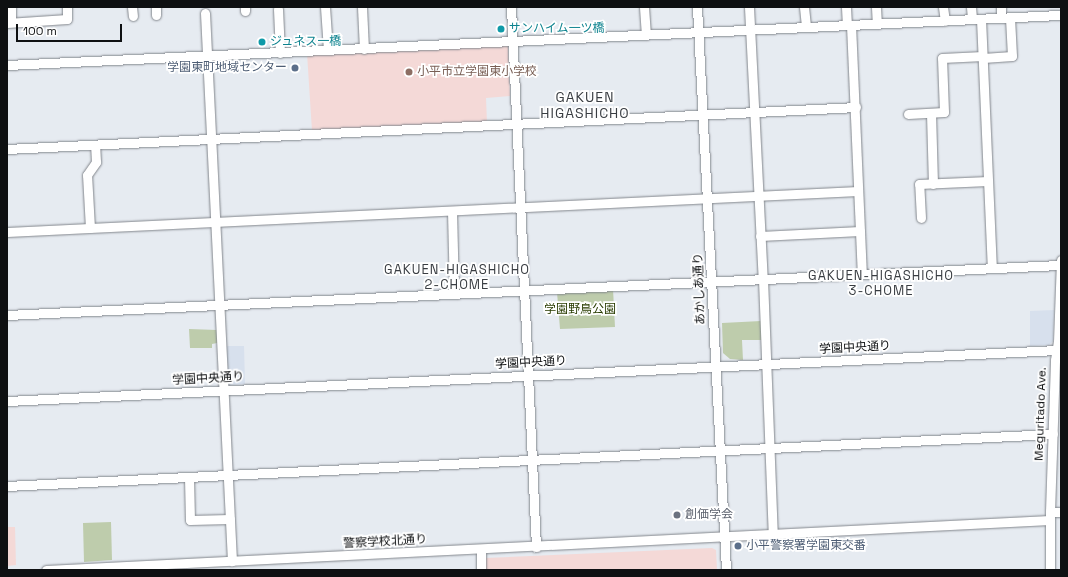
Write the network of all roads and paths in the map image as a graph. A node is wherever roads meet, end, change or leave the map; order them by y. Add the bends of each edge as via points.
1 (11, 7) edge
2 (67, 7) edge
3 (325, 7) edge
4 (362, 7) edge
5 (511, 7) edge
6 (644, 7) edge
7 (697, 7) edge
8 (748, 7) edge
9 (804, 7) edge
10 (846, 7) edge
11 (876, 7) edge
12 (943, 7) edge
13 (971, 7) edge
14 (1001, 7) edge
15 (278, 9) dead end
16 (205, 13) dead end
17 (1061, 15) edge
18 (1006, 17) junction
19 (972, 19) junction
20 (981, 19) junction
21 (945, 21) junction
22 (9, 22) edge
23 (877, 24) junction
24 (849, 25) junction
25 (806, 27) junction
26 (750, 30) junction
27 (698, 33) junction
28 (646, 35) junction
29 (512, 41) junction
30 (364, 49) junction
31 (328, 50) junction
32 (280, 53) junction
33 (208, 56) junction
34 (983, 57) junction
35 (7, 65) edge
36 (856, 107) junction
37 (754, 113) junction
38 (930, 113) junction
39 (908, 114) dead end
40 (703, 116) junction
41 (516, 124) junction
42 (211, 139) junction
43 (95, 145) junction
44 (7, 149) edge
45 (988, 181) junction
46 (933, 184) junction
47 (858, 191) junction
48 (758, 196) junction
49 (708, 198) junction
50 (520, 208) junction
51 (452, 211) junction
52 (921, 218) dead end
53 (216, 222) junction
54 (90, 228) junction
55 (860, 231) junction
56 (7, 232) edge
57 (760, 236) junction
58 (1061, 259) edge
59 (1061, 265) edge
60 (992, 268) junction
61 (862, 274) junction
62 (763, 279) junction
63 (711, 281) junction
64 (523, 290) junction
65 (454, 294) junction
66 (220, 305) junction
67 (7, 315) edge
68 (1057, 350) junction
69 (765, 364) junction
70 (715, 367) junction
71 (528, 376) junction
72 (224, 390) junction
73 (7, 401) edge
74 (1056, 430) edge
75 (770, 449) junction
76 (720, 451) junction
77 (532, 460) junction
78 (228, 475) junction
79 (189, 477) junction
80 (7, 486) edge
81 (1061, 512) edge
82 (1050, 516) junction
83 (230, 519) junction
84 (773, 534) junction
85 (725, 537) junction
86 (536, 547) junction
87 (481, 549) junction
88 (232, 561) junction
89 (46, 570) edge
90 (481, 570) edge
91 (726, 570) edge
92 (1050, 570) edge

1 - 22 street
2 - 22 street via 67,20
3 - 31 street
4 - 30 street
5 - 29 street
6 - 28 street
7 - 27 street, あかしあ通り
8 - 26 street
9 - 25 street
10 - 24 street
11 - 23 street
12 - 21 street
13 - 19 street
14 - 18 street
15 - 32 street
16 - 33 street
17 - 18 street
18 - 20 street
18 - 34 street via 1012,56
19 - 20 street
19 - 21 street
20 - 34 street
21 - 23 street
23 - 24 street
24 - 25 street
24 - 36 street
25 - 26 street
26 - 27 street
26 - 37 street
27 - 28 street
27 - 40 street, あかしあ通り
28 - 29 street
29 - 30 street
29 - 41 street
30 - 31 street
31 - 32 street
32 - 33 street
33 - 35 street
33 - 42 street
34 - 38 street via 942,58 944,112
34 - 45 street
36 - 37 street
36 - 47 street
37 - 40 street
37 - 48 street
38 - 39 street
38 - 46 street
40 - 41 street
40 - 49 street, あかしあ通り
41 - 42 street
41 - 50 street
42 - 43 street
42 - 53 street
43 - 44 street
43 - 54 street via 96,162 87,175
45 - 46 street
45 - 60 street
46 - 52 street via 919,184
47 - 48 street
47 - 55 street
48 - 49 street
48 - 57 street
49 - 50 street
49 - 63 street, あかしあ通り
50 - 51 street
50 - 64 street
51 - 53 street
51 - 65 street
53 - 54 street
53 - 66 street
54 - 56 street
55 - 57 street
55 - 61 street
57 - 62 street
58 - 59 street, Meguritado Ave.
59 - 60 street
59 - 68 street, Meguritado Ave.
60 - 61 street
61 - 62 street
62 - 63 street
62 - 69 street
63 - 64 street
63 - 70 street, あかしあ通り
64 - 65 street
64 - 71 street
65 - 66 street
66 - 67 street
66 - 72 street
68 - 69 street, 学園中央通り
68 - 74 street, Meguritado Ave.
69 - 70 street, 学園中央通り
69 - 75 street
70 - 71 street, 学園中央通り
70 - 76 street, あかしあ通り
71 - 72 street, 学園中央通り
71 - 77 street
72 - 73 street, 学園中央通り
72 - 78 street
74 - 75 street
74 - 82 street, Meguritado Ave.
75 - 76 street
75 - 84 street
76 - 77 street
76 - 85 street, あかしあ通り
77 - 78 street
77 - 86 street
78 - 79 street
78 - 83 street
79 - 80 street
79 - 83 street via 190,520
81 - 82 street, 警察学校北通り
82 - 84 street, 警察学校北通り
82 - 92 street, Meguritado Ave.
83 - 88 street
84 - 85 street, 警察学校北通り
85 - 86 street, 警察学校北通り
85 - 91 street, あかしあ通り
86 - 87 street, 警察学校北通り
87 - 88 street, 警察学校北通り
87 - 90 street
88 - 89 street, 警察学校北通り

